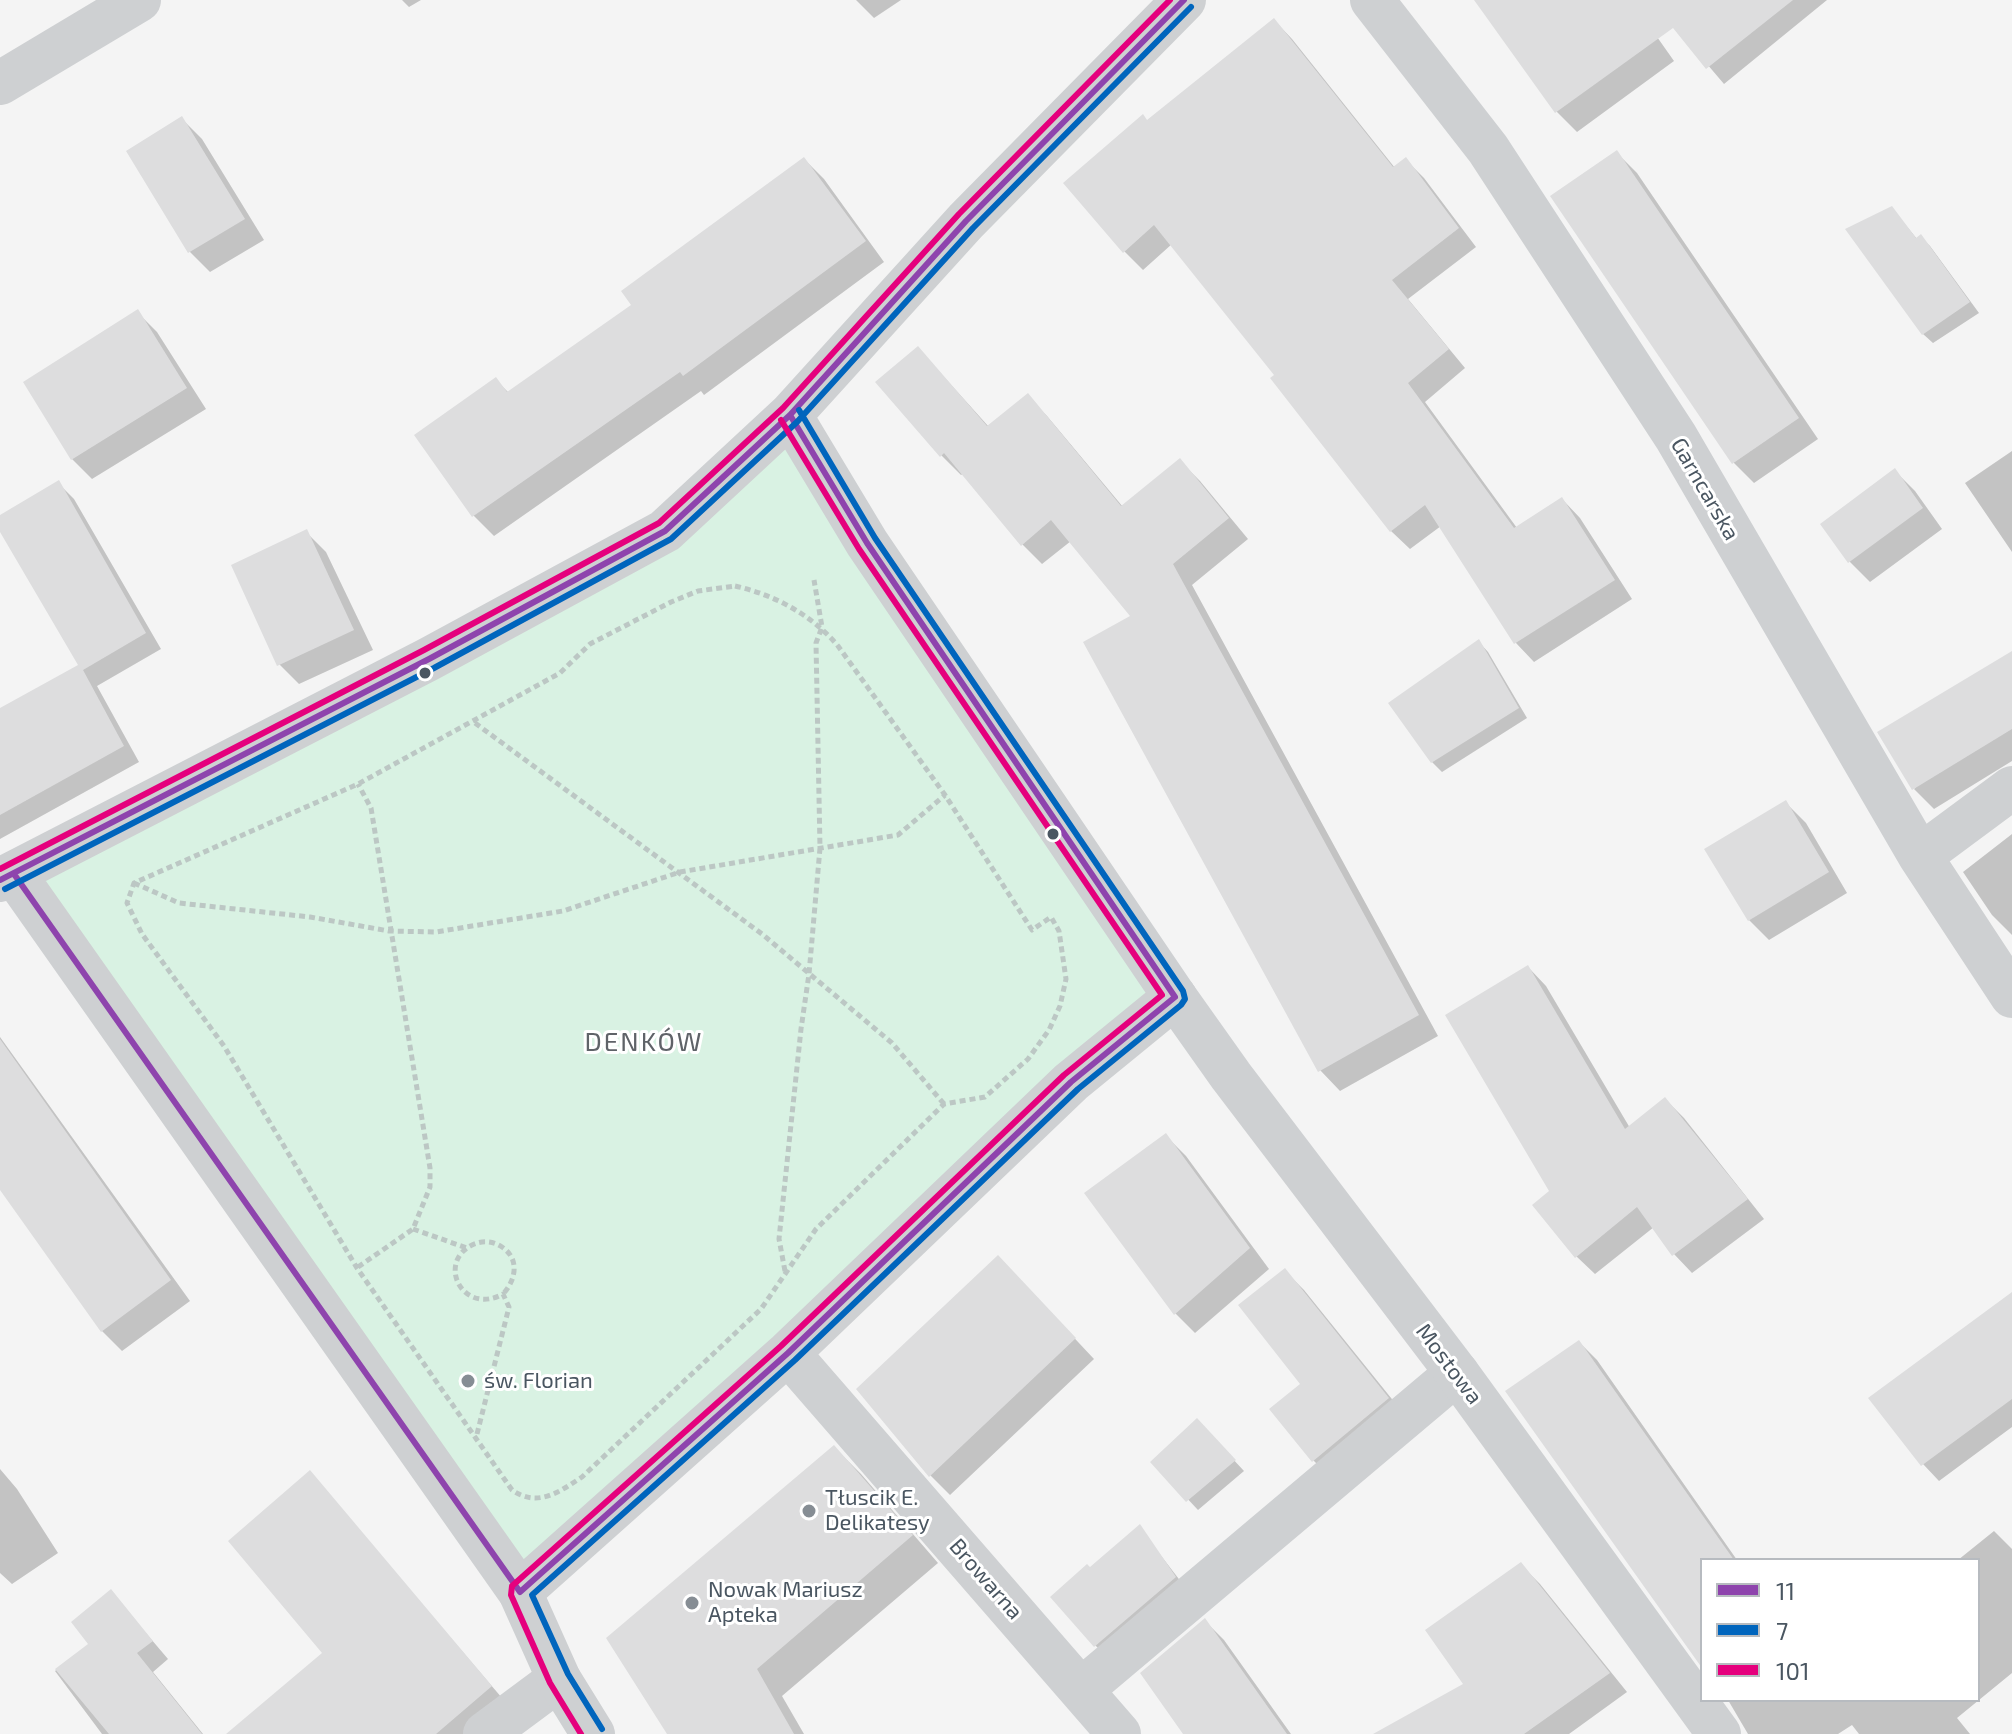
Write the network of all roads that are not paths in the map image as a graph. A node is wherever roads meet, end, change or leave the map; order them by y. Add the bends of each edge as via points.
1 (139, 0) edge
2 (1184, 0) edge
3 (1372, 0) edge
4 (0, 83) edge
5 (790, 415) junction
6 (2012, 788) edge
7 (1920, 856) junction
8 (7, 877) edge
9 (2012, 996) edge
10 (1175, 997) junction
11 (788, 1353) junction
12 (1457, 1373) junction
13 (520, 1592) junction
14 (559, 1679) junction
15 (1081, 1690) junction
16 (485, 1734) edge
17 (593, 1734) edge
18 (1119, 1734) edge
19 (1719, 1734) edge

1 - 4 street
2 - 5 street via 966,221
3 - 7 street, Garncarska via 1488,149 1676,437
5 - 8 street via 665,531
5 - 10 street, Mostowa via 867,543
6 - 7 street
7 - 9 street, Garncarska
8 - 13 street
10 - 11 street via 1071,1082
10 - 12 street, Mostowa
11 - 13 street
11 - 15 street, Browarna
12 - 15 street
12 - 19 street, Mostowa
13 - 14 street
14 - 16 street
14 - 17 street
15 - 18 street, Browarna

